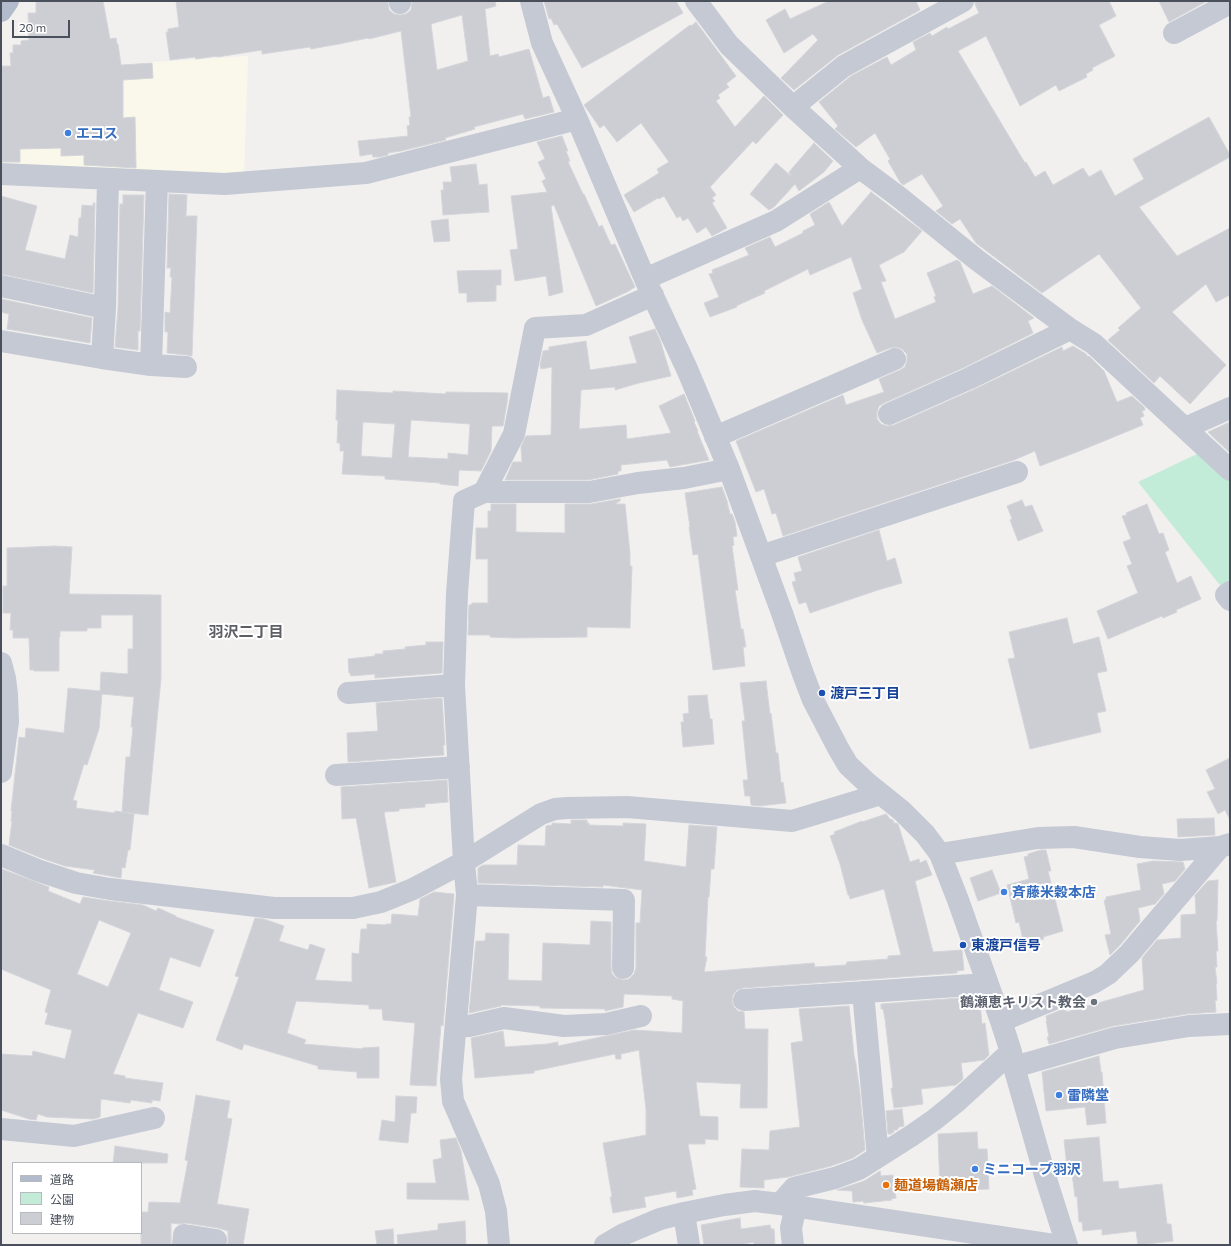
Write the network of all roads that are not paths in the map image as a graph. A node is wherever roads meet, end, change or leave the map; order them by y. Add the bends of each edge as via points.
1 (8, 1) edge
2 (531, 1) edge
3 (696, 1) edge
4 (964, 1) edge
5 (1230, 3) edge
6 (1, 11) edge
7 (1174, 33) dead end
8 (794, 107) junction
9 (577, 119) junction
10 (860, 168) junction
11 (1, 174) edge
12 (108, 179) junction
13 (156, 182) junction
14 (1, 286) edge
15 (649, 287) junction
16 (105, 308) junction
17 (1070, 329) junction
18 (1, 341) edge
19 (102, 358) junction
20 (894, 359) dead end
21 (151, 365) junction
22 (186, 367) dead end
23 (1230, 408) edge
24 (889, 414) dead end
25 (1185, 428) junction
26 (715, 437) junction
27 (729, 470) junction
28 (1230, 470) edge
29 (1017, 472) dead end
30 (484, 492) junction
31 (761, 556) junction
32 (1230, 592) edge
33 (1230, 600) edge
34 (1, 663) edge
35 (454, 685) junction
36 (348, 693) dead end
37 (4, 696) edge
38 (458, 767) junction
39 (1, 772) edge
40 (336, 775) dead end
41 (881, 794) junction
42 (1225, 846) edge
43 (940, 854) junction
44 (1, 855) edge
45 (464, 862) junction
46 (467, 895) junction
47 (622, 968) dead end
48 (988, 984) junction
49 (863, 992) junction
50 (744, 1000) dead end
51 (641, 1016) dead end
52 (1001, 1021) junction
53 (1230, 1024) edge
54 (456, 1027) junction
55 (1012, 1060) junction
56 (154, 1118) dead end
57 (1, 1128) edge
58 (878, 1157) junction
59 (788, 1205) junction
60 (684, 1213) junction
61 (981, 1239) edge
62 (216, 1240) dead end
63 (183, 1245) edge
64 (499, 1245) edge
65 (605, 1245) edge
66 (689, 1245) edge
67 (793, 1245) edge
68 (1054, 1245) edge
69 (1067, 1245) edge

1 - 6 main road
2 - 9 street via 542,43
3 - 8 street via 728,45
4 - 8 street via 844,66
5 - 7 street
8 - 10 street
9 - 13 street via 366,173 226,184
9 - 15 street
10 - 15 street via 776,221
10 - 17 street
11 - 12 street
12 - 13 street
12 - 16 street
13 - 21 street
14 - 16 street
15 - 26 street via 687,368
15 - 30 street via 586,325 534,328 514,434
16 - 19 street
17 - 24 street
17 - 25 street via 1094,344
18 - 19 street
19 - 21 street
20 - 26 street
21 - 22 street
23 - 25 street
25 - 28 street
26 - 27 street
27 - 30 street via 589,492
27 - 31 street
29 - 31 street
30 - 35 street via 464,501
31 - 41 street via 813,700 848,765
32 - 33 street via 1226,595
34 - 37 street via 5,678
35 - 36 street
35 - 38 street
37 - 39 street via 8,722
38 - 40 street
38 - 45 street
41 - 43 street via 925,834
41 - 45 street via 792,821 627,807 554,809 541,814
42 - 43 street via 1180,850 1074,837 1038,838
42 - 52 street via 1129,954 1108,974 1095,982
43 - 48 street
44 - 45 street via 76,883 274,908 353,908 381,902 413,890
45 - 46 street
46 - 47 street via 624,900
46 - 54 street
48 - 49 street
48 - 52 street
49 - 50 street
49 - 58 street
51 - 54 street via 599,1024 564,1026 504,1018
52 - 55 street
53 - 55 street via 1190,1026 1115,1038
54 - 64 street via 450,1079 453,1101 489,1184 496,1211
55 - 58 street via 934,1120
55 - 69 street
56 - 57 street via 74,1136
58 - 59 street via 859,1169 835,1178 794,1188
59 - 60 street via 755,1201
59 - 61 street
59 - 67 street
60 - 65 street via 660,1219
60 - 66 street
61 - 68 street
62 - 63 street via 184,1235

